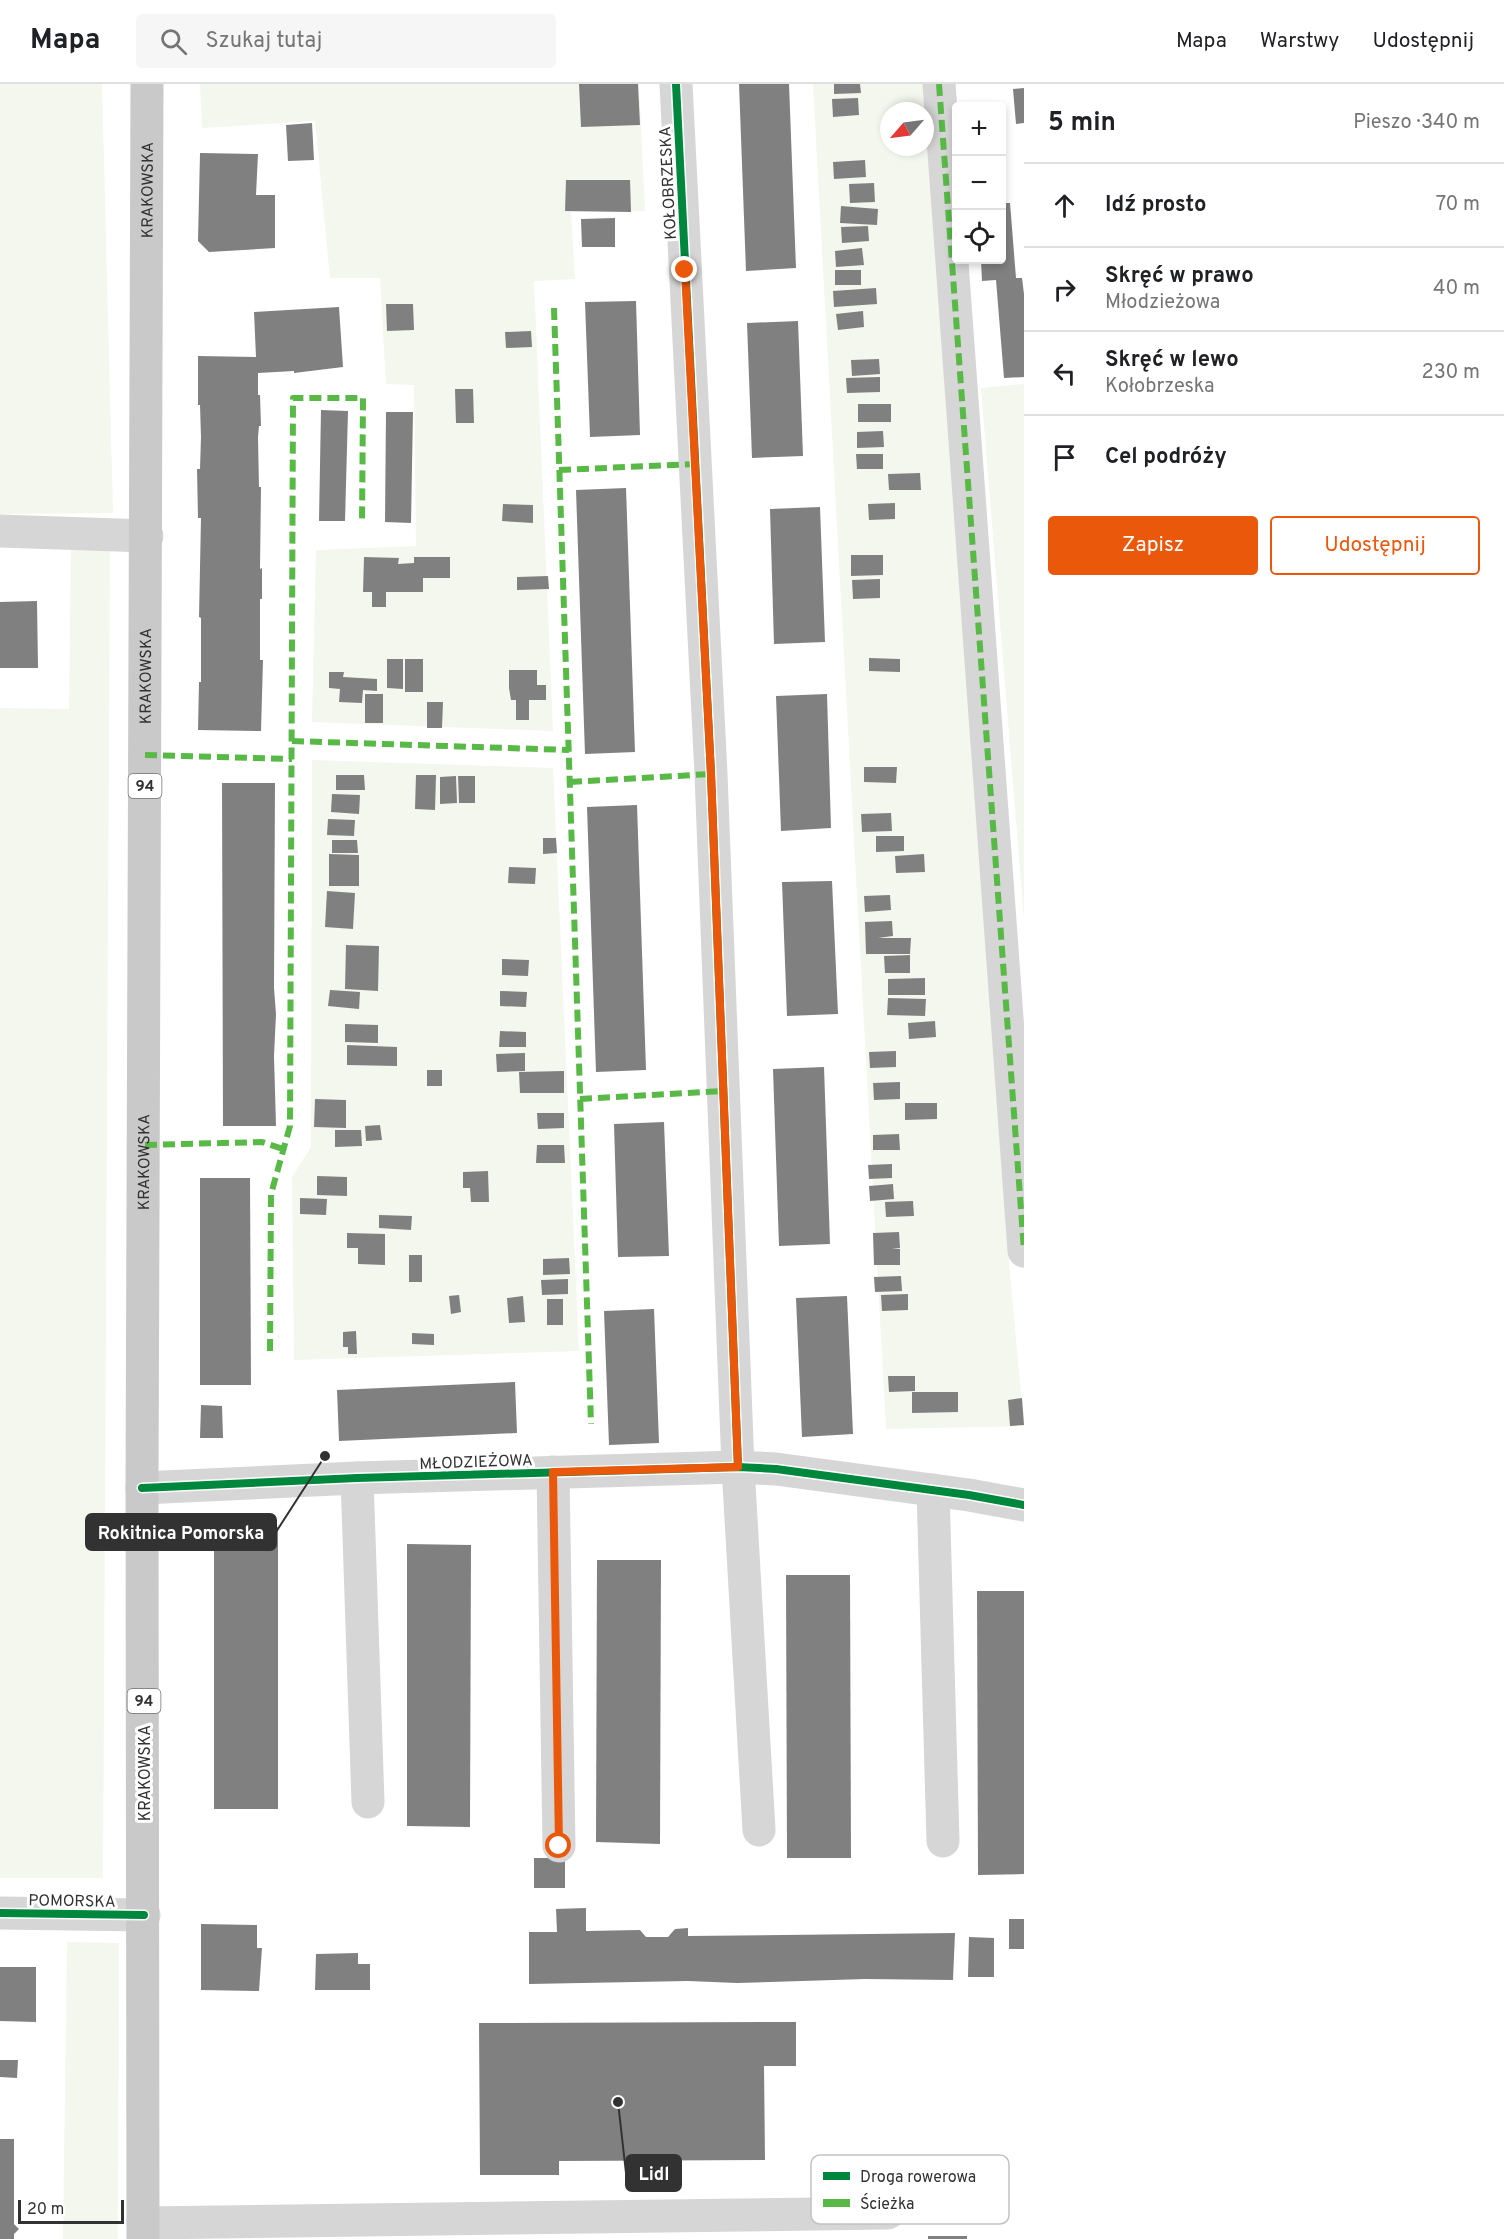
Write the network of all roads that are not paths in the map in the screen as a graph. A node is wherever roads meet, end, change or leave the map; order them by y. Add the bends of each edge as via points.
1 (147, 84) edge
2 (676, 84) edge
3 (939, 84) edge
4 (0, 531) edge
5 (147, 536) junction
6 (1024, 1251) edge
7 (738, 1467) junction
8 (553, 1472) junction
9 (357, 1478) junction
10 (142, 1488) junction
11 (933, 1490) junction
12 (1024, 1505) edge
13 (368, 1802) dead end
14 (759, 1830) dead end
15 (943, 1841) dead end
16 (559, 1846) dead end
17 (0, 1913) edge
18 (144, 1915) junction
19 (811, 2215) edge
20 (143, 2231) edge

1 - 5 main road, KRAKOWSKA / 94
2 - 7 street, KOŁOBRZESKA via 711,774
3 - 6 street
4 - 5 street
5 - 10 main road, KRAKOWSKA / 94
7 - 8 street, MŁODZIEŻOWA
7 - 11 street, MŁODZIEŻOWA
7 - 14 street, KOŁOBRZESKA
8 - 9 street, MŁODZIEŻOWA
8 - 16 street
9 - 10 street, MŁODZIEŻOWA
9 - 13 street
10 - 18 main road, KRAKOWSKA / 94
11 - 12 street, MŁODZIEŻOWA
11 - 15 street
17 - 18 street, POMORSKA
18 - 20 main road, KRAKOWSKA / 94
19 - 20 street

